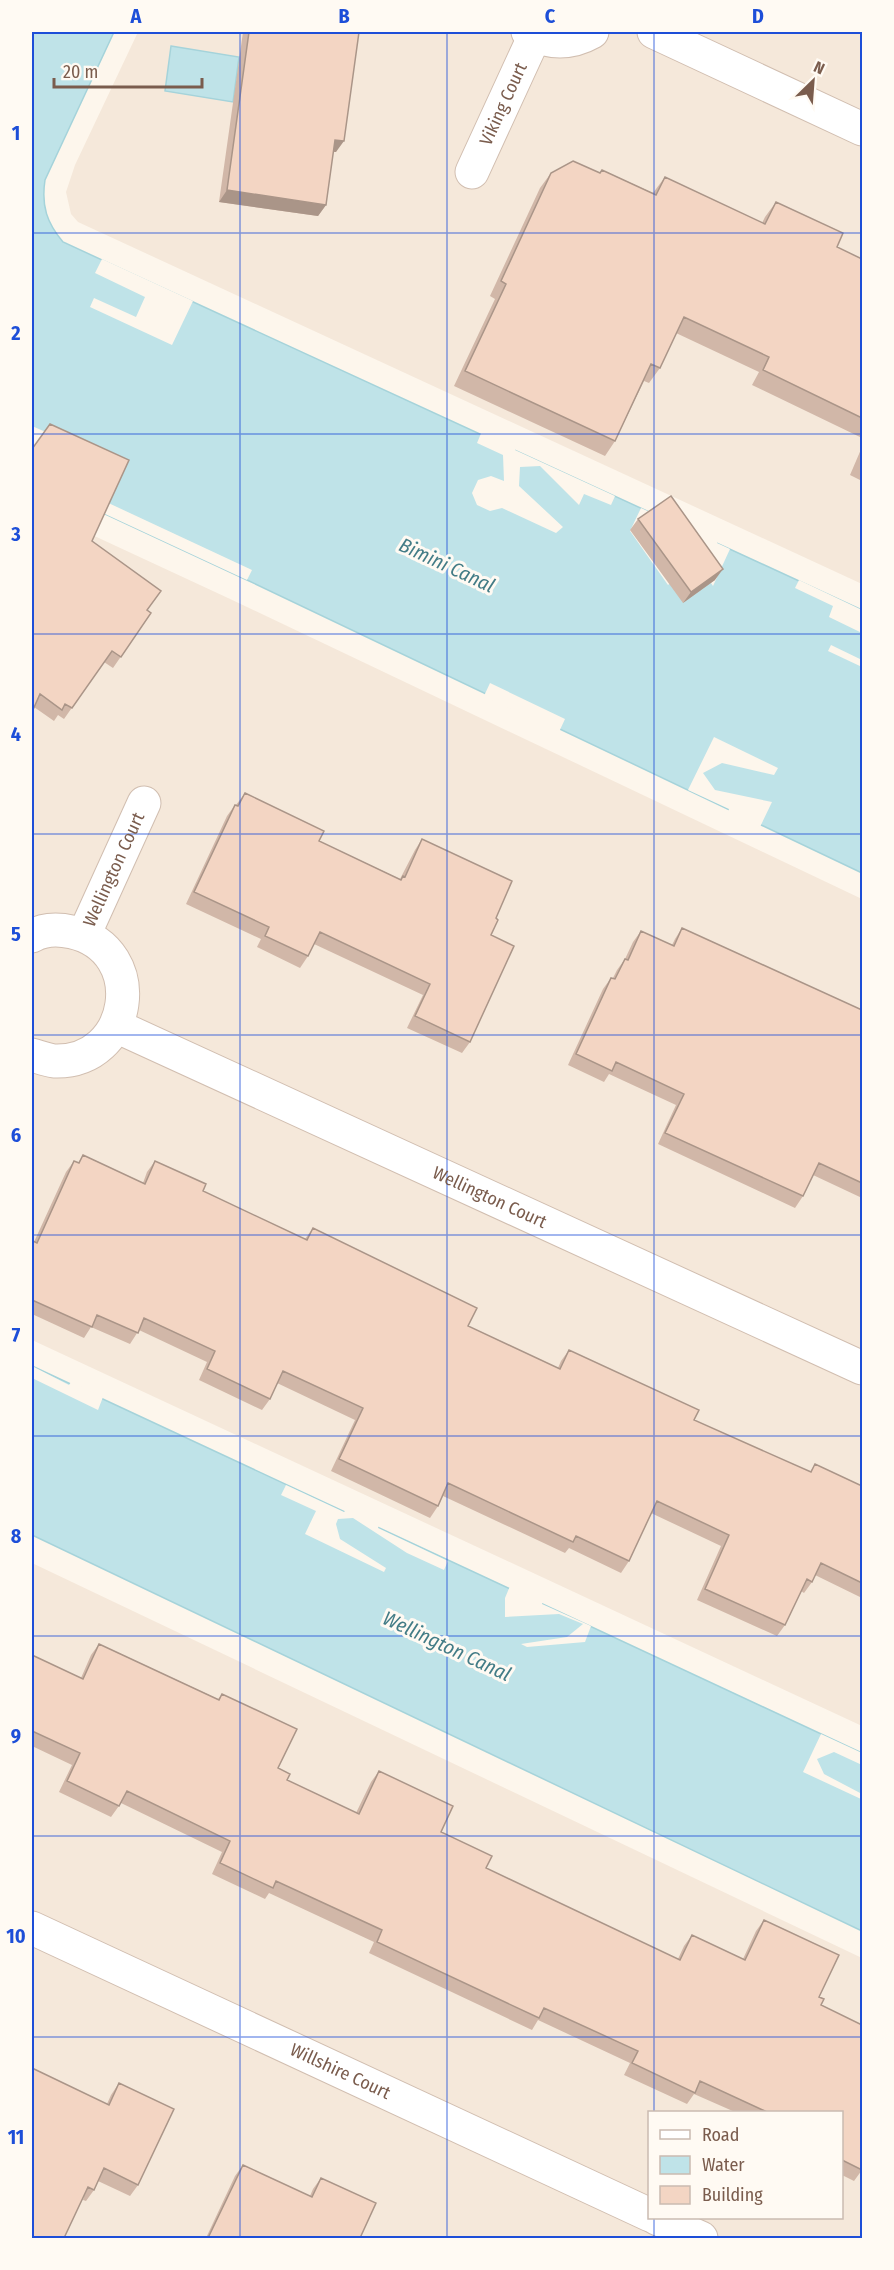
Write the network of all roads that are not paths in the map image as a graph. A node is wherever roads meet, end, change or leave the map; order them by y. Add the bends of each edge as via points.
1 (592, 32) edge
2 (654, 32) edge
3 (531, 33) edge
4 (862, 129) edge
5 (472, 172) dead end
6 (144, 803) dead end
7 (84, 935) junction
8 (32, 936) edge
9 (116, 1026) junction
10 (32, 1055) edge
11 (862, 1368) edge
12 (32, 1928) edge
13 (648, 2214) edge
14 (660, 2219) edge
15 (701, 2238) edge

1 - 3 street, Viking Court via 561,42 540,39
2 - 4 street
3 - 5 street, Viking Court
6 - 7 street, Wellington Court
7 - 8 street, Wellington Court via 62,929
7 - 9 street, Wellington Court via 103,947 117,965 124,987
9 - 10 street, Wellington Court via 98,1047 77,1058 54,1060
9 - 11 street, Wellington Court
12 - 13 street, Willshire Court
14 - 15 street

